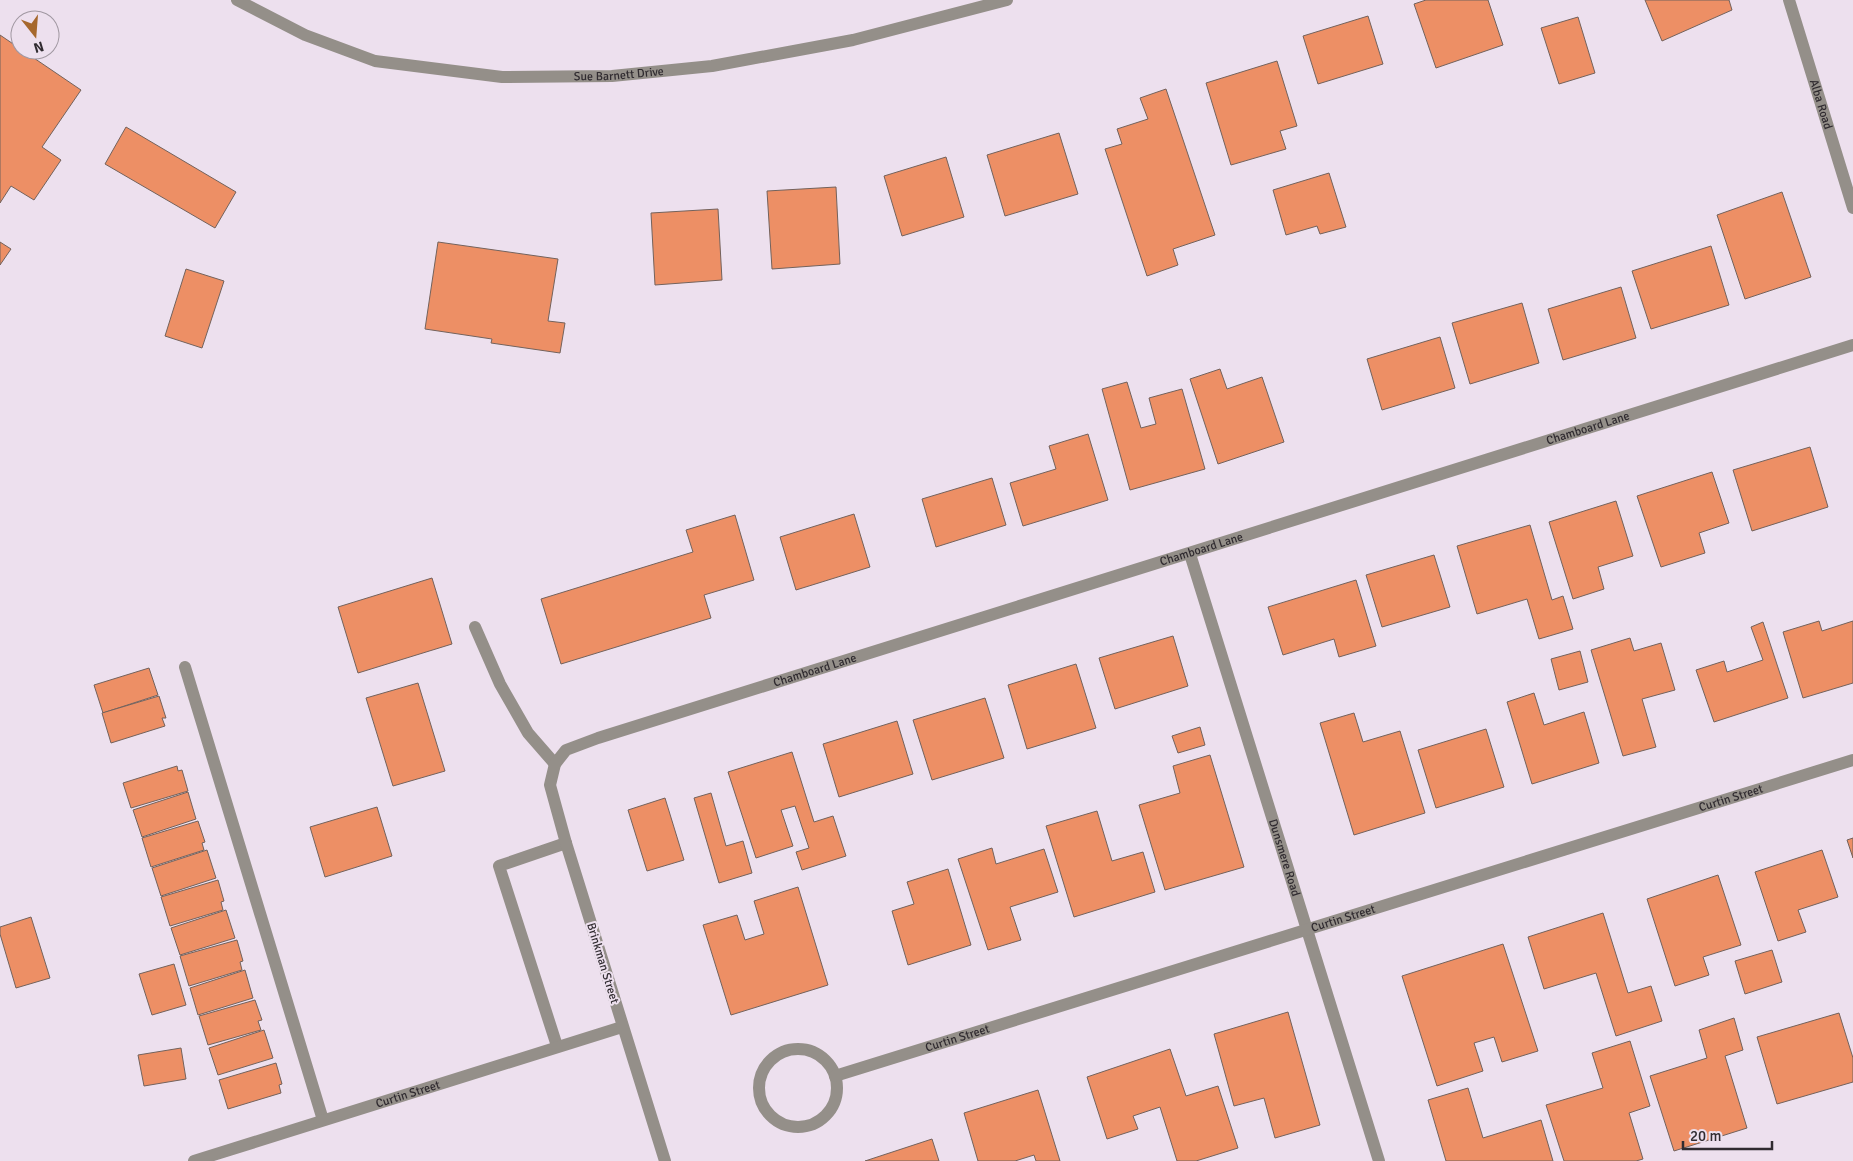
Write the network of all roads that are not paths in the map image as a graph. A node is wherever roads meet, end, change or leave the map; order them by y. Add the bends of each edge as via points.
1 (237, 0) edge
2 (1007, 0) edge
3 (1788, 0) edge
4 (1853, 208) edge
5 (1853, 346) edge
6 (1190, 554) junction
7 (475, 627) dead end
8 (184, 668) dead end
9 (1853, 760) edge
10 (555, 764) junction
11 (566, 843) junction
12 (1307, 929) junction
13 (622, 1027) junction
14 (556, 1046) junction
15 (835, 1076) junction
16 (323, 1120) junction
17 (194, 1161) edge
18 (665, 1161) edge
19 (1379, 1161) edge

1 - 2 street, Sue Barnett Drive via 305,35 375,61 502,76 612,76 712,66 853,40
3 - 4 street, Alba Road
5 - 6 street, Chamboard Lane
6 - 10 street, Chamboard Lane via 598,738 566,750
6 - 12 street, Dunsmere Road
7 - 10 street via 500,684 528,733
8 - 16 street
9 - 12 street, Curtin Street
10 - 11 street, Brinkman Street via 550,785
11 - 13 street, Brinkman Street
11 - 14 street via 499,866
12 - 15 street, Curtin Street
12 - 19 street, Dunsmere Road
13 - 14 street, Curtin Street
13 - 18 street, Brinkman Street
14 - 16 street, Curtin Street
15 - 15 street via 828,1062 816,1053 801,1048 786,1050 772,1058 763,1070 758,1084 760,1099 767,1113 779,1122 794,1127 809,1125 823,1118 832,1106 837,1091
16 - 17 street, Curtin Street

